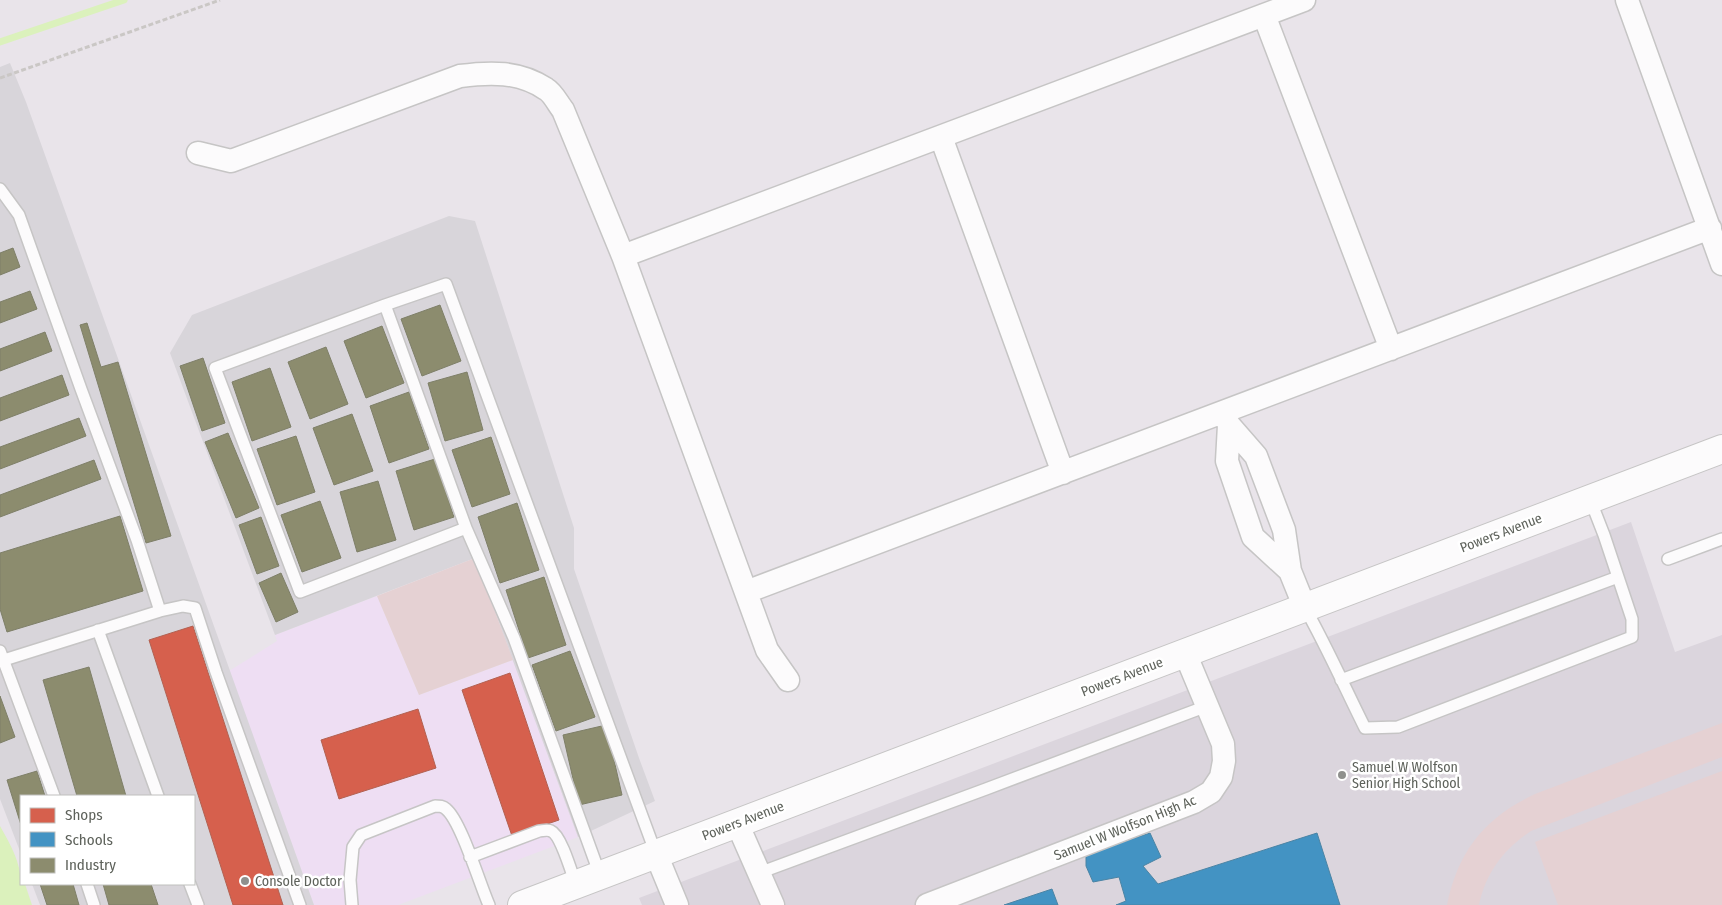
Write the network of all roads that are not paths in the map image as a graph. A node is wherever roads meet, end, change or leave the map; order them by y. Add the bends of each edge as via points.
1 (1304, 0) edge
2 (1627, 0) edge
3 (1264, 15) junction
4 (941, 137) junction
5 (198, 153) dead end
6 (0, 189) edge
7 (1710, 228) junction
8 (623, 256) junction
9 (1722, 264) edge
10 (385, 305) junction
11 (1391, 349) junction
12 (1226, 418) junction
13 (1721, 454) edge
14 (1063, 473) junction
15 (1590, 499) junction
16 (466, 528) junction
17 (1722, 539) edge
18 (1668, 558) dead end
19 (1290, 571) junction
20 (1618, 577) junction
21 (746, 592) junction
22 (1305, 608) junction
23 (160, 611) junction
24 (98, 630) junction
25 (1185, 653) junction
26 (2, 655) edge
27 (788, 680) dead end
28 (1341, 680) junction
29 (1207, 706) junction
30 (54, 795) edge
31 (158, 795) edge
32 (737, 823) junction
33 (656, 854) junction
34 (470, 856) junction
35 (759, 872) junction
36 (588, 880) junction
37 (86, 885) edge
38 (190, 885) edge
39 (94, 905) edge
40 (198, 905) edge
41 (300, 905) edge
42 (352, 905) edge
43 (489, 905) edge
44 (522, 905) edge
45 (677, 905) edge
46 (773, 905) edge
47 (926, 905) edge

1 - 3 street
2 - 7 street
3 - 4 street
3 - 11 street
4 - 8 street
4 - 14 street
5 - 8 street via 231,161 460,76 486,73 517,76 548,90 562,110
6 - 23 lane via 19,215
7 - 9 street
7 - 11 street
8 - 21 street
10 - 16 lane
10 - 16 lane via 215,368 300,592
10 - 33 lane via 446,284
11 - 12 street
12 - 14 street
12 - 19 street via 1256,456 1284,530
12 - 19 street via 1227,461 1253,537
13 - 15 street, Powers Avenue
14 - 21 street
15 - 20 lane
15 - 22 street, Powers Avenue
16 - 36 lane via 514,638
17 - 18 lane
19 - 22 street
20 - 28 lane
20 - 28 lane via 1632,620 1632,637 1398,727 1365,728
21 - 27 street via 767,650
22 - 25 street, Powers Avenue
22 - 28 lane
23 - 24 lane
23 - 41 lane via 183,606 195,608
24 - 26 lane
24 - 31 lane
25 - 29 street, Samuel W Wolfson High Ac
25 - 32 street, Powers Avenue
26 - 30 lane
29 - 35 lane
29 - 47 street, Samuel W Wolfson High Ac via 1223,744 1224,760 1220,777 1211,792 1194,802
32 - 33 street, Powers Avenue
32 - 35 street
33 - 36 street, Powers Avenue
33 - 45 street
34 - 36 lane via 539,831 551,831
34 - 42 lane via 461,832 448,810 441,806 361,835 353,847
34 - 43 lane
35 - 46 street
36 - 44 street, Powers Avenue
37 - 39 lane
38 - 40 lane

